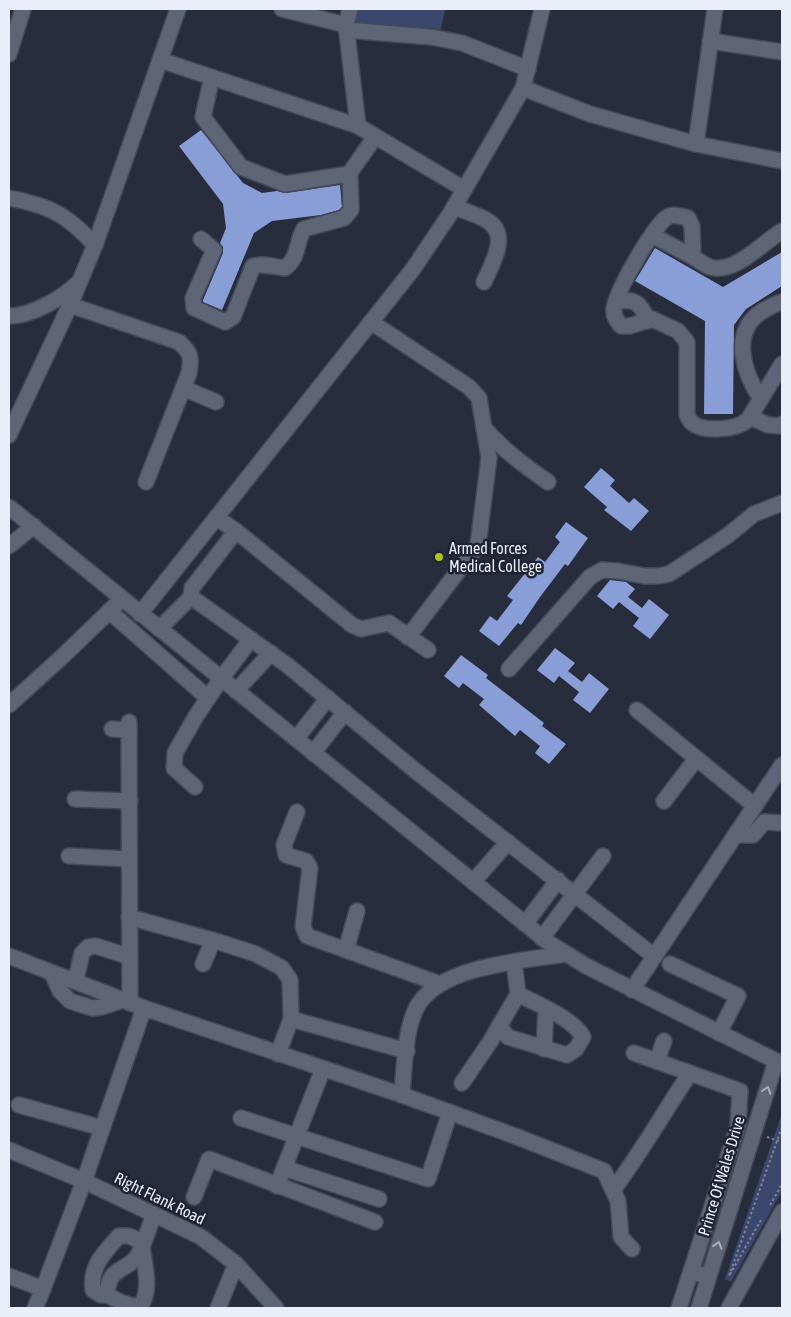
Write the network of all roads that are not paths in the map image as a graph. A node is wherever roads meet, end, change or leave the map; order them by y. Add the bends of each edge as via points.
1 (23, 9) edge
2 (178, 9) edge
3 (282, 9) edge
4 (350, 9) edge
5 (542, 9) edge
6 (715, 9) edge
7 (346, 28) junction
8 (710, 41) junction
9 (782, 52) edge
10 (9, 54) edge
11 (160, 60) junction
12 (528, 69) junction
13 (212, 78) junction
14 (523, 88) junction
15 (358, 126) junction
16 (375, 137) junction
17 (696, 144) junction
18 (782, 161) edge
19 (350, 173) junction
20 (464, 189) junction
21 (9, 198) edge
22 (454, 207) junction
23 (782, 231) edge
24 (652, 236) junction
25 (201, 239) dead end
26 (95, 245) junction
27 (693, 257) junction
28 (80, 281) junction
29 (484, 282) dead end
30 (616, 302) junction
31 (782, 302) edge
32 (70, 305) junction
33 (9, 316) edge
34 (648, 320) junction
35 (371, 322) junction
36 (782, 364) edge
37 (183, 388) junction
38 (761, 399) junction
39 (216, 402) dead end
40 (750, 417) junction
41 (782, 424) edge
42 (484, 428) junction
43 (9, 435) edge
44 (146, 482) dead end
45 (548, 482) dead end
46 (782, 503) edge
47 (9, 507) edge
48 (216, 518) junction
49 (34, 526) junction
50 (236, 532) junction
51 (9, 546) edge
52 (191, 596) junction
53 (122, 599) junction
54 (109, 611) junction
55 (140, 614) junction
56 (159, 629) junction
57 (408, 637) junction
58 (252, 639) junction
59 (428, 650) dead end
60 (271, 653) junction
61 (509, 669) dead end
62 (221, 679) junction
63 (236, 691) junction
64 (208, 698) junction
65 (328, 698) junction
66 (9, 705) edge
67 (636, 710) dead end
68 (345, 712) junction
69 (112, 729) dead end
70 (296, 740) junction
71 (313, 753) junction
72 (696, 759) junction
73 (782, 765) edge
74 (778, 780) edge
75 (195, 787) dead end
76 (75, 799) dead end
77 (130, 801) junction
78 (664, 801) dead end
79 (755, 806) junction
80 (297, 812) dead end
81 (782, 823) edge
82 (736, 835) junction
83 (508, 842) junction
84 (69, 856) dead end
85 (603, 856) dead end
86 (129, 859) junction
87 (558, 880) junction
88 (473, 882) junction
89 (576, 895) junction
90 (357, 911) dead end
91 (129, 917) junction
92 (525, 924) junction
93 (542, 938) junction
94 (213, 940) junction
95 (346, 950) junction
96 (566, 954) junction
97 (9, 956) edge
98 (654, 956) junction
99 (130, 957) junction
100 (514, 962) junction
101 (203, 964) dead end
102 (670, 964) dead end
103 (52, 973) junction
104 (70, 980) junction
105 (440, 984) junction
106 (632, 990) junction
107 (518, 994) junction
108 (132, 1003) junction
109 (546, 1008) junction
110 (291, 1019) junction
111 (499, 1026) junction
112 (719, 1033) junction
113 (664, 1041) dead end
114 (544, 1049) junction
115 (407, 1051) junction
116 (278, 1054) junction
117 (634, 1054) dead end
118 (657, 1061) junction
119 (779, 1062) edge
120 (323, 1069) junction
121 (690, 1073) junction
122 (462, 1083) dead end
123 (402, 1095) junction
124 (19, 1105) dead end
125 (450, 1112) junction
126 (241, 1118) dead end
127 (102, 1128) junction
128 (297, 1136) junction
129 (9, 1150) edge
130 (284, 1168) junction
131 (84, 1181) junction
132 (276, 1186) junction
133 (613, 1190) junction
134 (194, 1197) dead end
135 (379, 1199) dead end
136 (775, 1210) edge
137 (154, 1214) junction
138 (375, 1222) dead end
139 (142, 1244) junction
140 (632, 1249) dead end
141 (236, 1264) junction
142 (692, 1271) junction
143 (9, 1276) edge
144 (708, 1277) junction
145 (43, 1289) junction
146 (109, 1296) junction
147 (703, 1305) edge
148 (35, 1308) edge
149 (218, 1308) edge
150 (276, 1308) edge
151 (679, 1308) edge
152 (729, 1308) edge

1 - 10 street
2 - 11 street
3 - 7 street
4 - 7 street
5 - 12 street
6 - 8 street
7 - 12 street via 431,36 462,43
7 - 15 street
8 - 9 street
8 - 17 street
11 - 13 street
11 - 26 street
12 - 14 street
13 - 15 street
13 - 19 street via 203,117 241,167 285,184
14 - 17 street via 590,114
14 - 20 street
15 - 16 street
16 - 19 street
16 - 20 street
17 - 18 street
19 - 25 street via 351,210 344,218 304,229 296,254 286,268 253,266 233,317 225,322 194,308 193,298 214,250
20 - 22 street
21 - 26 street via 55,210
22 - 29 street via 488,220 496,228 498,247
22 - 35 street via 413,269
23 - 27 street via 734,264 710,267
24 - 27 street
24 - 27 street via 666,217 688,218 692,226
24 - 30 street
26 - 28 street
28 - 32 street
28 - 33 street via 68,293 42,307
30 - 34 street via 625,299 635,302
30 - 34 street via 616,320 622,326
31 - 38 street via 756,316 746,328 744,365
32 - 37 street via 179,342 191,361
32 - 43 street
34 - 40 street via 678,330 687,342 687,415 690,422 732,429
35 - 42 street via 469,387 479,398
35 - 48 street
36 - 38 street
37 - 39 street
37 - 44 street
38 - 40 street
40 - 41 street via 768,425
42 - 45 street via 514,458
42 - 57 street via 489,458 478,545
46 - 61 street via 754,514 669,574 644,576 602,570 590,577
47 - 49 street
48 - 50 street
48 - 55 street
49 - 51 street
49 - 53 street
50 - 52 street via 192,588
50 - 57 street via 352,625 361,629 389,623
52 - 56 street
52 - 58 street
53 - 54 street
53 - 55 street
54 - 64 street
54 - 66 street
55 - 56 street
56 - 62 street
57 - 59 street
58 - 60 street
58 - 62 street
60 - 63 street
60 - 65 street
62 - 63 street
62 - 64 street
63 - 70 street
64 - 75 street via 175,753 174,768
65 - 68 street
65 - 70 street
67 - 72 street
68 - 71 street
68 - 83 street
69 - 77 street via 129,726
70 - 71 street
71 - 88 street
72 - 78 street
72 - 79 street
73 - 74 street
74 - 79 street
76 - 77 street
77 - 86 street
79 - 82 street
80 - 95 street via 284,846 286,855 306,861 310,868 303,927 307,936
81 - 82 street via 764,822 753,835
82 - 98 street
83 - 87 street
83 - 88 street
84 - 86 street
85 - 89 street
86 - 91 street
87 - 89 street
87 - 92 street
88 - 92 street
89 - 93 street
89 - 98 street
90 - 95 street
91 - 94 street
91 - 99 street
92 - 93 street
93 - 96 street
94 - 101 street
94 - 110 street via 256,954 282,968 290,980
95 - 105 street
96 - 100 street
96 - 106 street
97 - 103 street
98 - 106 street
99 - 104 street via 96,946 88,947 82,953 77,975
99 - 108 street
100 - 105 street via 451,977
100 - 107 street
102 - 112 street via 738,996
103 - 104 street
103 - 108 street via 60,992 70,1001 92,1008
104 - 108 street
105 - 115 street via 418,1005 409,1031
106 - 112 street
107 - 109 street
107 - 111 street
108 - 116 street
108 - 127 street
109 - 114 street
109 - 114 street via 579,1029 583,1037 568,1055
110 - 115 street
110 - 116 street
111 - 114 street via 508,1037
111 - 122 street
112 - 119 street
113 - 118 street
115 - 123 street
116 - 120 street
117 - 118 street
118 - 121 street
144 -> 119 street, Prince Of Wales Drive
120 - 123 street
120 - 128 street
121 - 133 street
121 - 142 street via 740,1091 738,1126
123 - 125 street
124 - 127 street
125 - 128 street via 428,1179
125 - 133 street via 604,1171
126 - 128 street
127 - 131 street
128 - 130 street
129 - 131 street, Right Flank Road
130 - 132 street
130 - 135 street
131 - 137 street, Right Flank Road
131 - 145 street
132 - 134 street via 209,1159
132 - 138 street
133 - 140 street via 618,1201 621,1237
136 - 152 street
137 - 139 street
137 - 141 street, Right Flank Road via 201,1237
139 - 146 street via 136,1258 111,1277
139 - 146 street via 146,1272 144,1302 140,1307 128,1305
139 - 146 street via 129,1236 119,1236 98,1262 92,1276 94,1290
141 - 149 street
141 - 150 street, Right Flank Road
142 - 144 street
142 - 151 street
143 - 145 street
144 - 147 street, Prince Of Wales Drive
145 - 148 street

